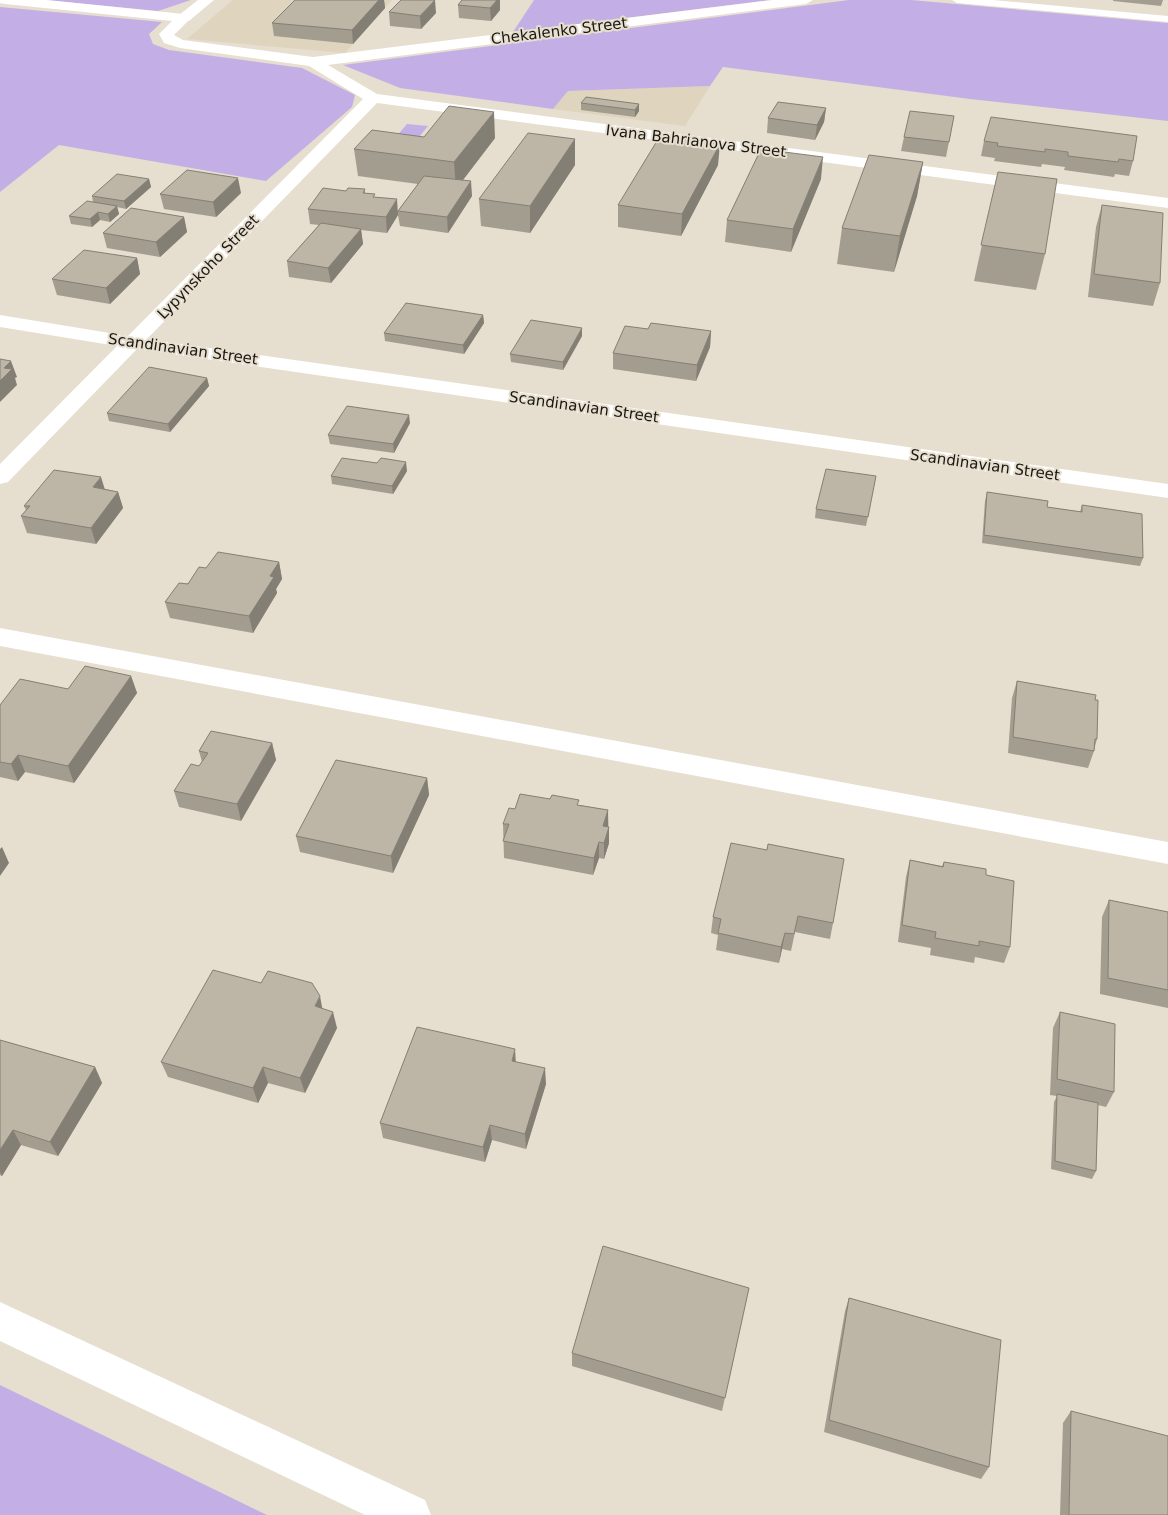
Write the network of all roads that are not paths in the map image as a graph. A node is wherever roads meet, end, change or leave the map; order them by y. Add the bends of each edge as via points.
1 (6, 0) edge
2 (207, 0) edge
3 (806, 0) edge
4 (957, 0) edge
5 (184, 18) junction
6 (1168, 20) edge
7 (313, 62) junction
8 (372, 98) junction
9 (1168, 203) edge
10 (0, 321) edge
11 (134, 343) junction
12 (0, 477) edge
13 (1168, 491) edge
14 (0, 637) edge
15 (1168, 853) edge
16 (0, 1321) edge
17 (410, 1515) edge

1 - 5 street
2 - 5 street
3 - 7 street, Chekalenko Street
4 - 6 lane
5 - 7 street via 166,34 169,40
7 - 8 street
8 - 9 street, Ivana Bahrianova Street
8 - 11 street, Lypynskoho Street
10 - 11 street, Scandinavian Street
11 - 12 street, Lypynskoho Street
11 - 13 street, Scandinavian Street
14 - 15 street
16 - 17 street

